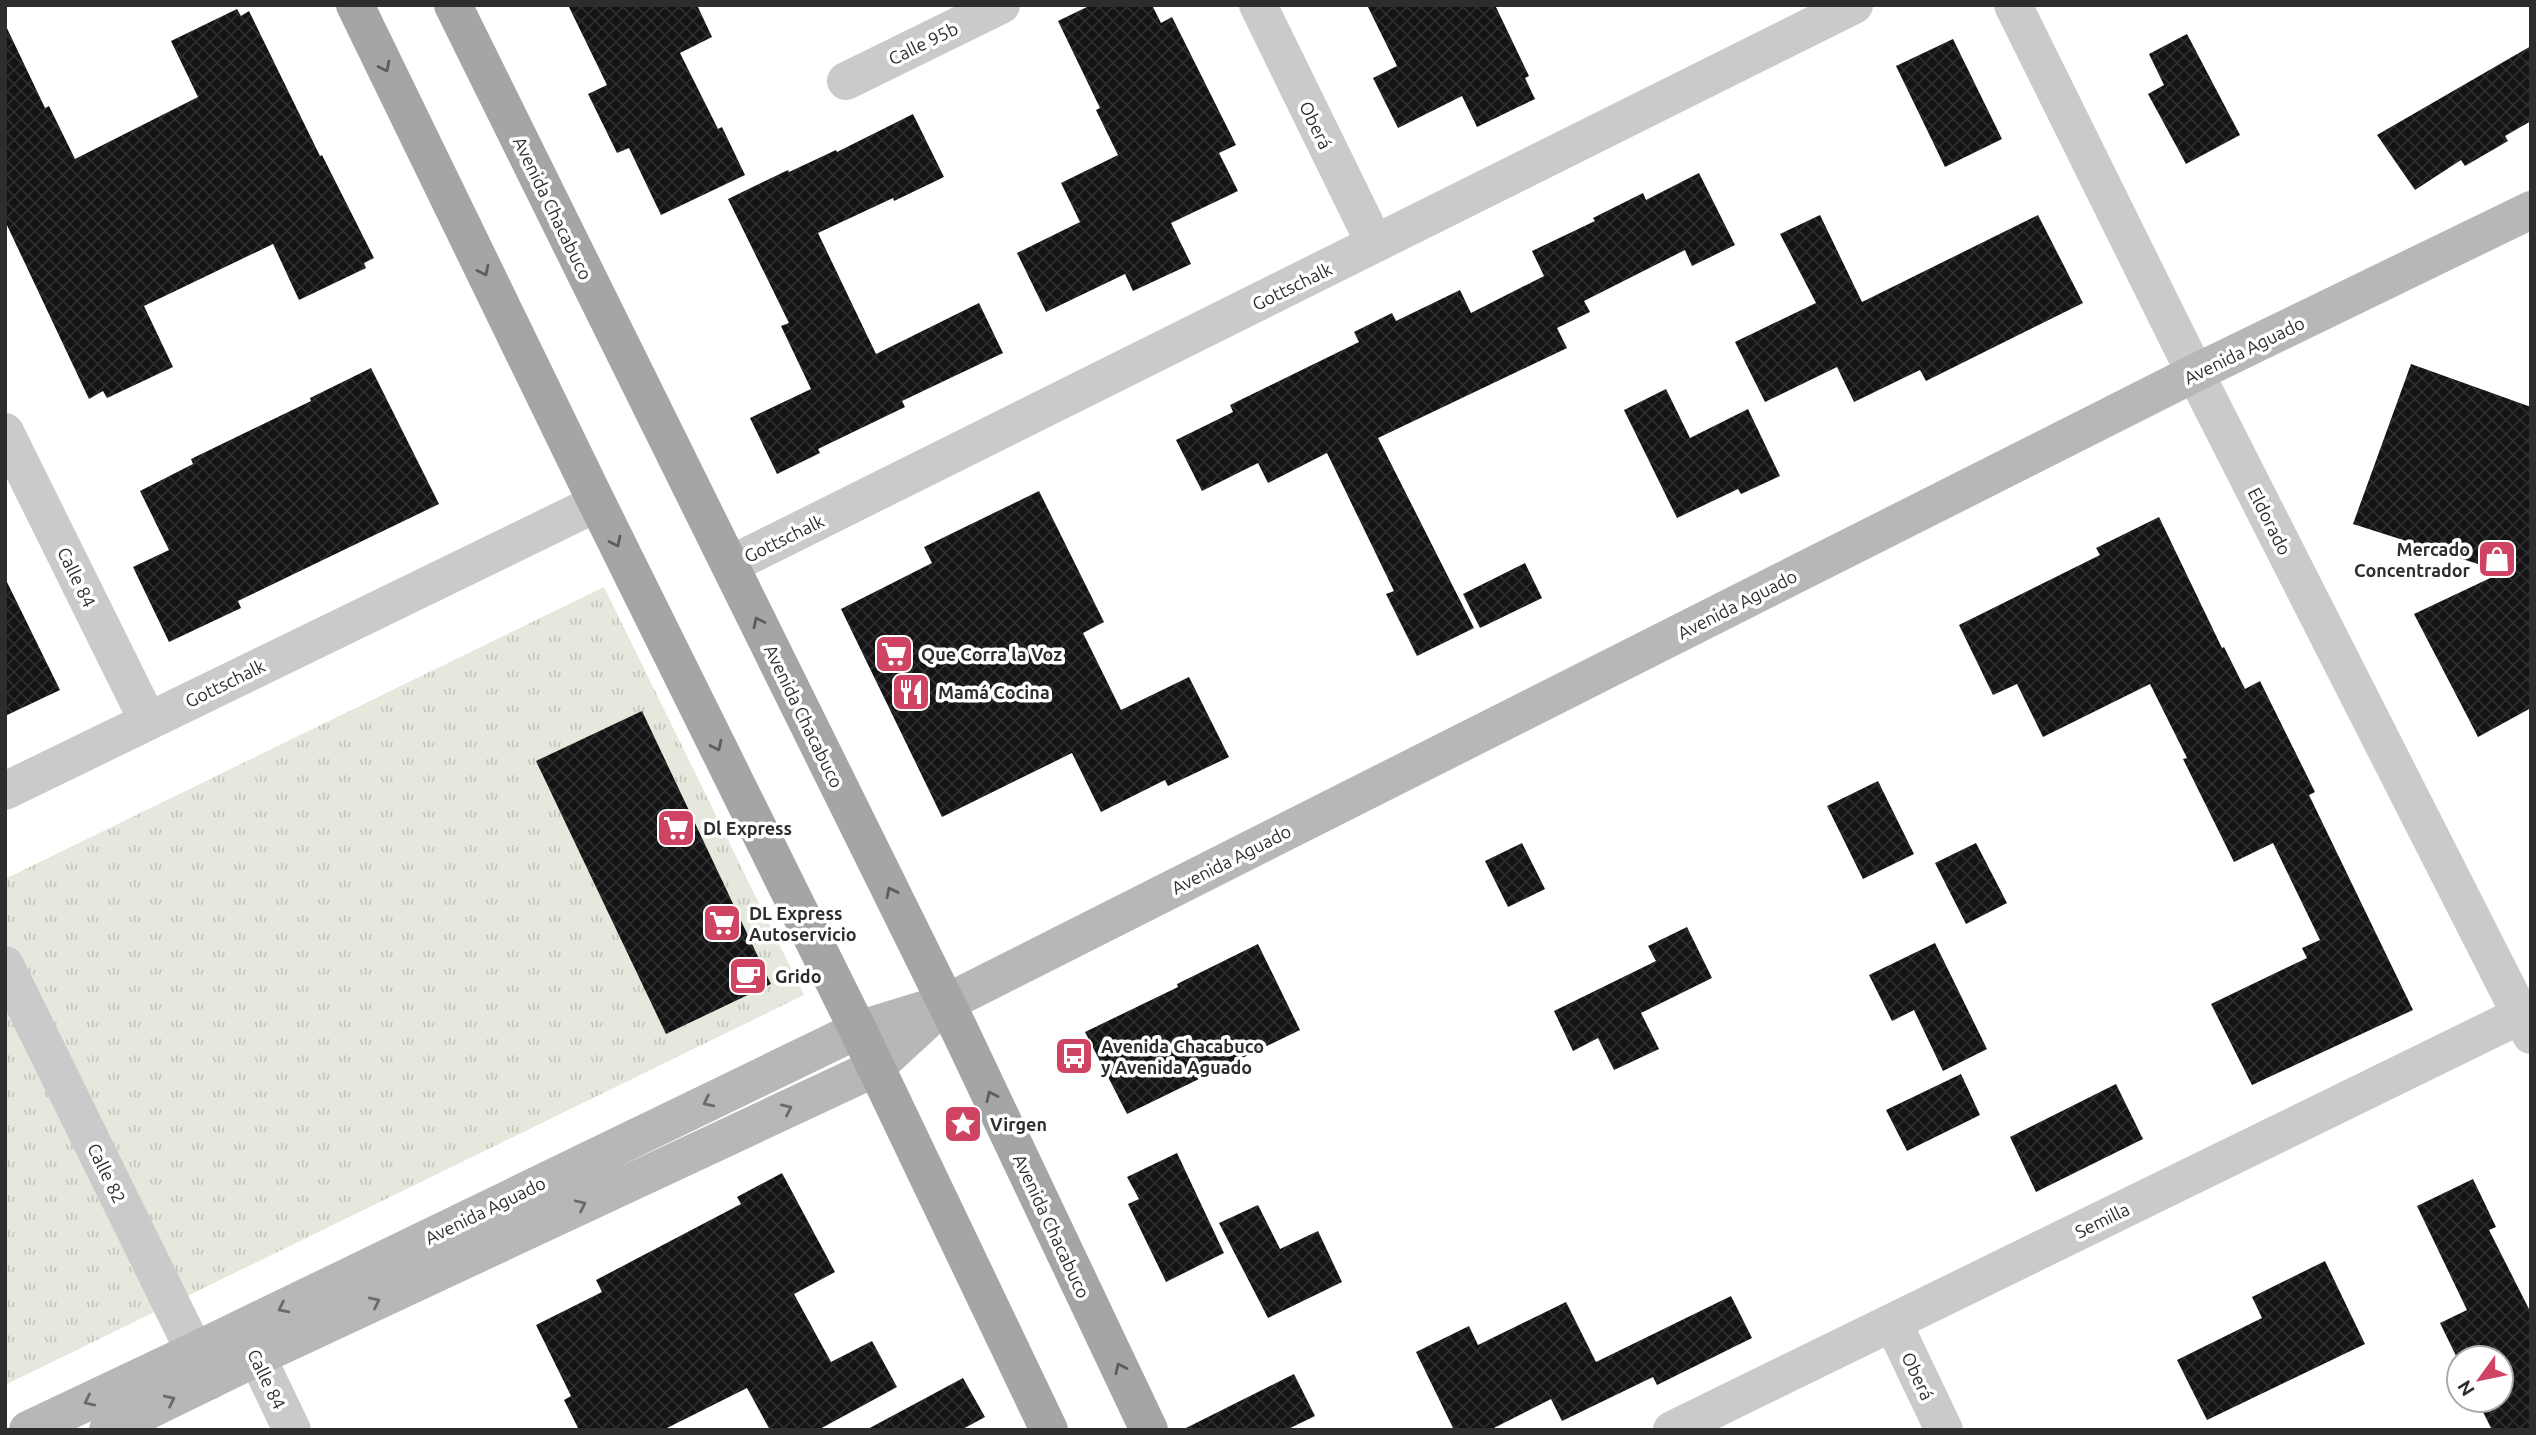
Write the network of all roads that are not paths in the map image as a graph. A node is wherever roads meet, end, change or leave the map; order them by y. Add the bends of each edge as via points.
1 (355, 5) edge
2 (453, 5) edge
3 (1001, 5) edge
4 (1258, 5) edge
5 (1854, 5) edge
6 (2013, 5) edge
7 (846, 80) dead end
8 (2531, 210) edge
9 (1375, 244) junction
10 (2195, 373) junction
11 (5, 432) edge
12 (597, 503) junction
13 (730, 565) junction
14 (148, 721) junction
15 (5, 791) edge
16 (5, 965) edge
17 (946, 1003) junction
18 (2527, 1019) edge
19 (858, 1030) junction
20 (875, 1068) junction
21 (1893, 1322) junction
22 (250, 1342) junction
23 (202, 1366) junction
24 (28, 1430) edge
25 (108, 1430) edge
26 (292, 1430) edge
27 (1049, 1430) edge
28 (1149, 1430) edge
29 (1672, 1430) edge
30 (1944, 1430) edge

1 -> 12 main road
2 - 13 main road, Avenida Chacabuco
3 - 7 street, Calle 95b
4 - 9 street, Oberá
5 - 9 street, Gottschalk
6 - 10 street, Eldorado
8 - 10 main road, Avenida Aguado
9 - 13 street, Gottschalk
10 - 17 main road, Avenida Aguado
10 - 18 street, Eldorado
11 - 14 street, Calle 84
12 - 14 street, Gottschalk
12 -> 19 main road
17 -> 13 main road, Avenida Chacabuco
14 - 15 street, Gottschalk
16 - 23 street, Calle 82
17 - 19 main road, Avenida Aguado
17 - 20 main road, Avenida Aguado
28 -> 17 main road, Avenida Chacabuco
18 - 21 street, Semilla
19 - 20 main road
19 -> 22 main road, Avenida Aguado
22 -> 20 main road, Avenida Aguado
20 - 27 main road
21 - 29 street, Semilla
21 - 30 street, Oberá
22 - 23 main road, Avenida Aguado
22 - 26 street, Calle 84
23 -> 24 main road, Avenida Aguado
25 -> 23 main road, Avenida Aguado

